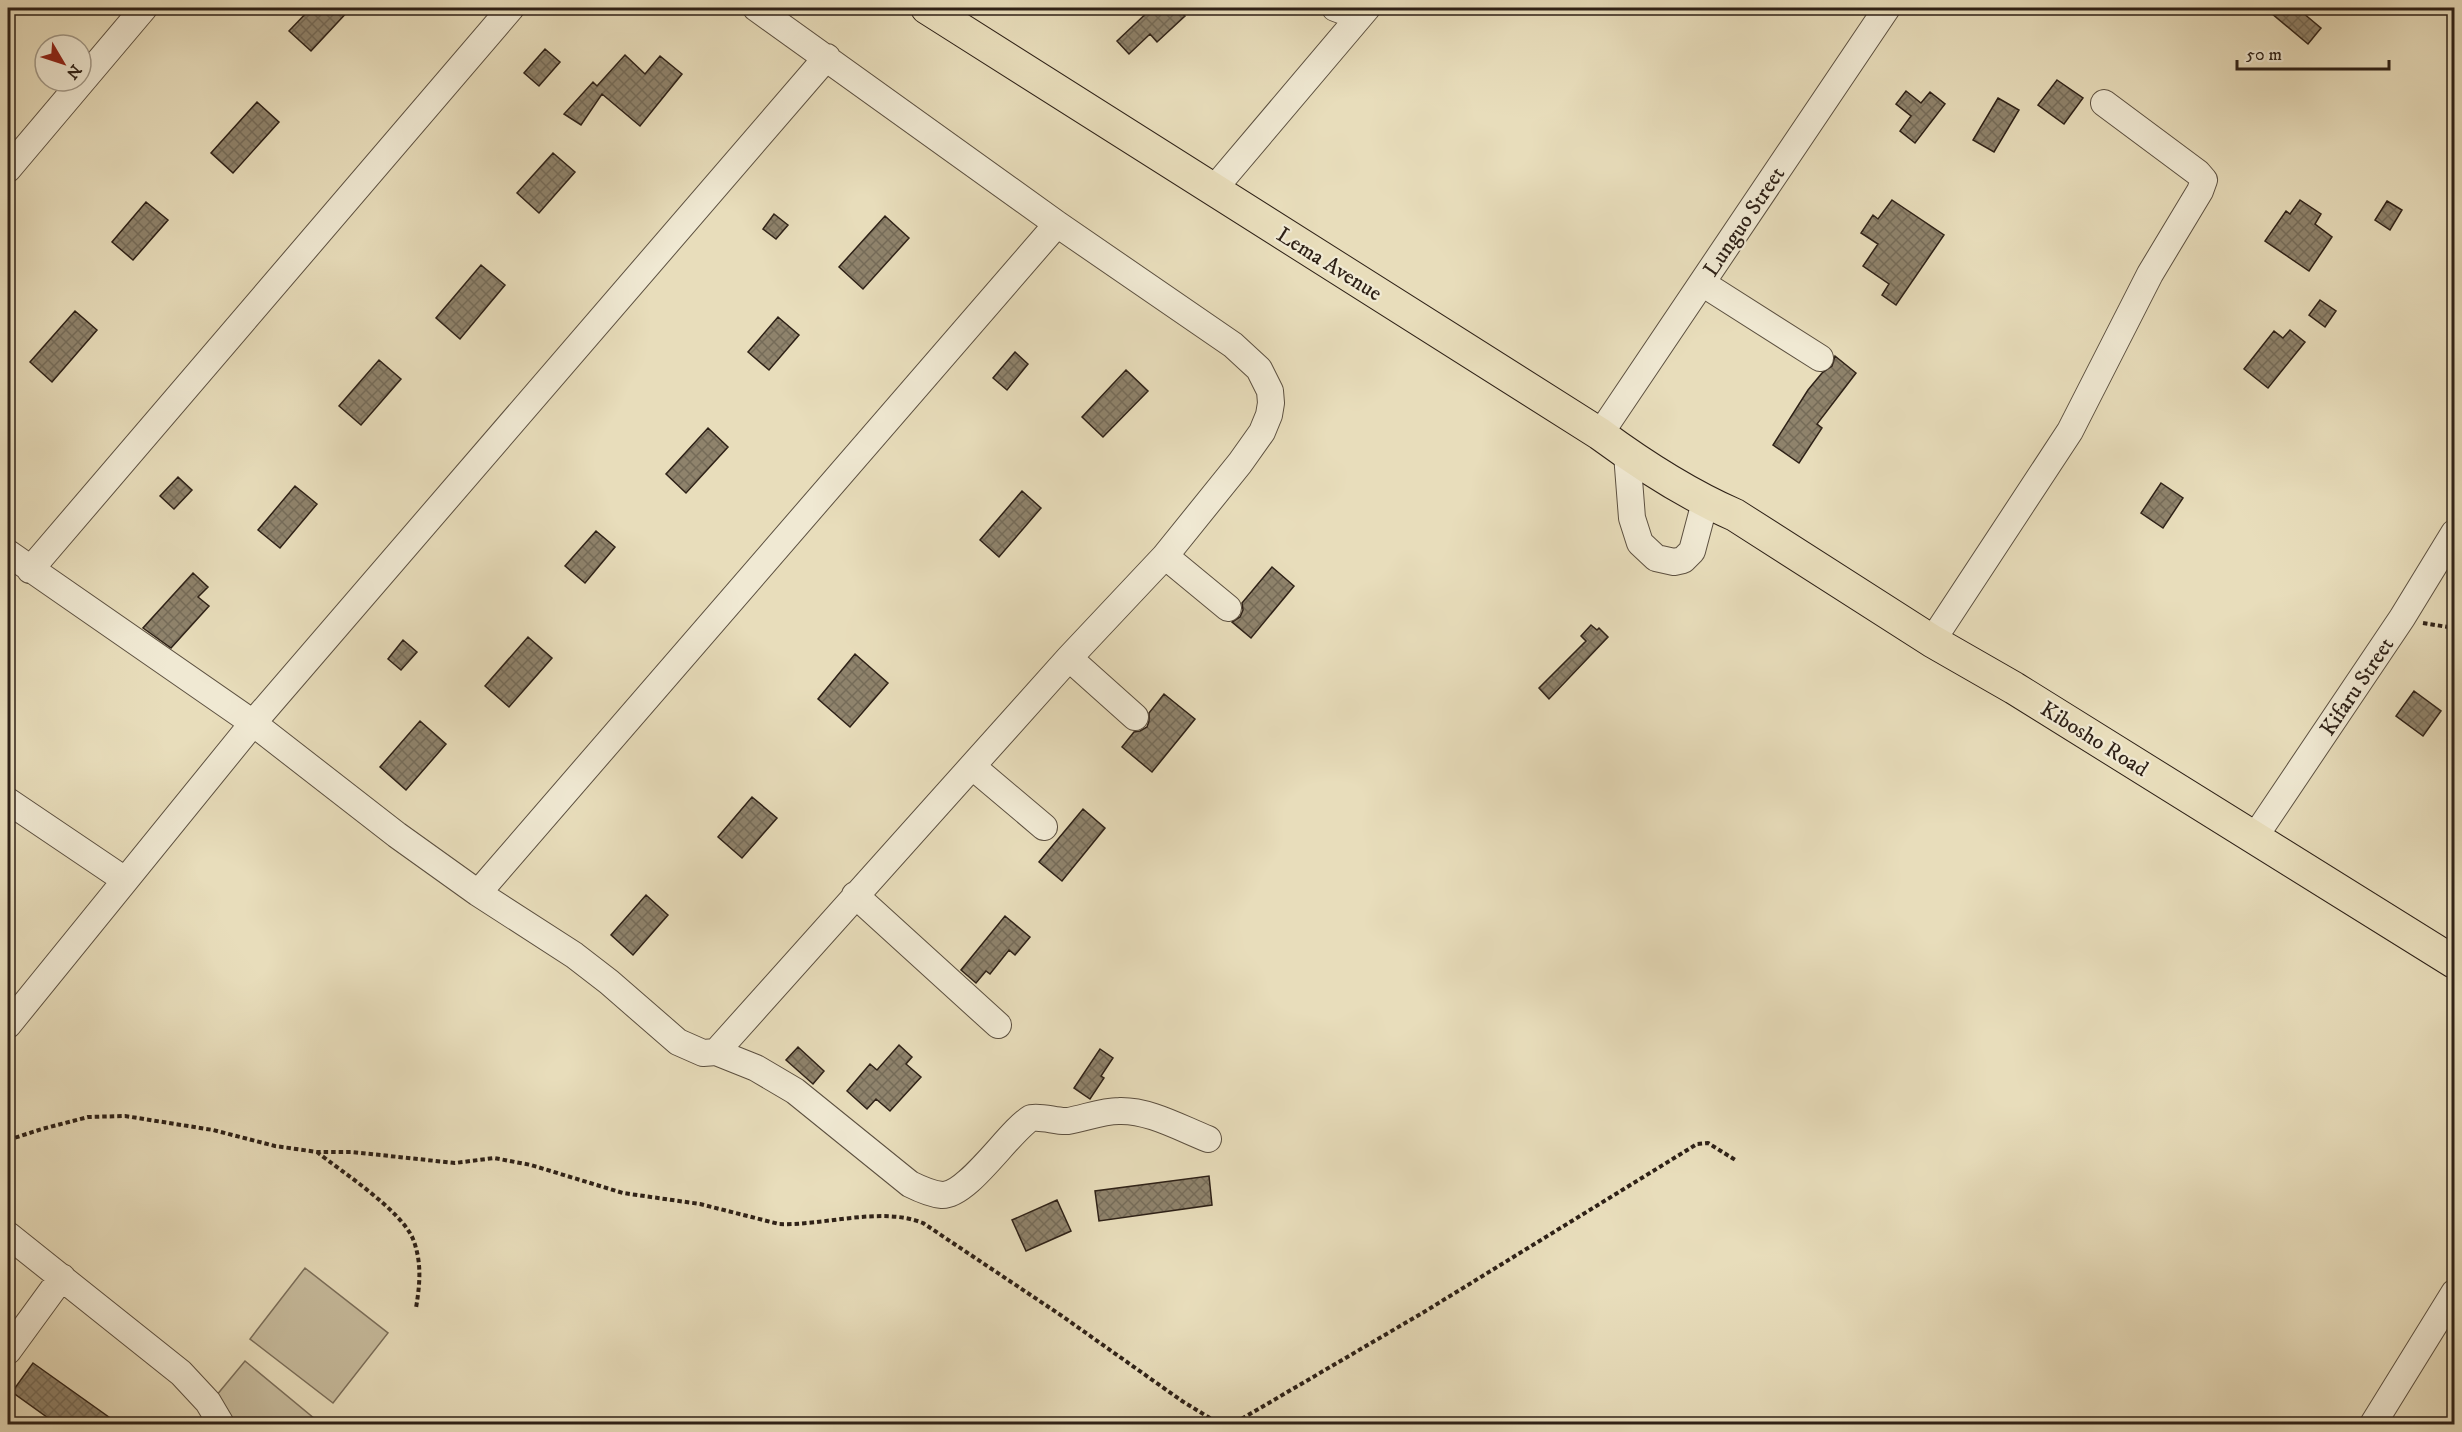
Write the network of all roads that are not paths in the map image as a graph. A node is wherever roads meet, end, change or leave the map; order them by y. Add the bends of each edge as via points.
1 (144, 8) edge
2 (511, 8) edge
3 (756, 8) edge
4 (927, 8) edge
5 (1335, 8) edge
6 (1887, 8) edge
7 (1363, 12) edge
8 (827, 57) junction
9 (2104, 103) dead end
10 (8, 169) edge
11 (1213, 189) junction
12 (1057, 224) junction
13 (1702, 283) junction
14 (1820, 358) dead end
15 (1600, 434) junction
16 (1627, 454) junction
17 (1705, 502) junction
18 (1735, 515) joint
19 (2454, 533) edge
20 (8, 553) edge
21 (1166, 556) junction
22 (30, 570) junction
23 (1228, 608) dead end
24 (1932, 641) junction
25 (1069, 658) junction
26 (1136, 717) dead end
27 (253, 723) junction
28 (973, 767) junction
29 (8, 801) edge
30 (1044, 826) dead end
31 (2254, 838) junction
32 (124, 880) junction
33 (478, 893) junction
34 (855, 895) junction
35 (2454, 962) edge
36 (8, 1025) edge
37 (998, 1025) dead end
38 (716, 1052) junction
39 (1208, 1139) dead end
40 (8, 1235) edge
41 (62, 1277) junction
42 (2454, 1293) edge
43 (8, 1351) edge
44 (221, 1425) edge
45 (2373, 1425) edge

1 - 10 street
2 - 22 street
3 - 8 street
4 - 11 main road, Lema Avenue
5 - 7 street
6 - 13 street, Lunguo Street
7 - 11 street
8 - 12 street
8 - 27 street
9 - 24 street via 2204,180 2120,330 2070,431
11 - 15 main road, Lema Avenue
12 - 21 street via 1233,345 1259,369 1270,391 1269,415 1262,432
12 - 33 street
13 - 14 street
13 - 15 street, Lunguo Street
15 - 16 main road, Lema Avenue
16 - 17 main road, Lema Avenue
16 - 17 street via 1632,518 1640,543 1656,558 1674,562 1692,551
17 - 18 main road, Lema Avenue
18 - 24 main road, Kibosho Road
19 - 31 street, Kifaru Street via 2402,618
20 - 22 street
21 - 23 street
21 - 25 street
22 - 27 street
24 - 31 main road, Kibosho Road
25 - 26 street
25 - 28 street
27 - 32 street
27 - 33 street
28 - 30 street
28 - 34 street
29 - 32 street
31 - 35 main road, Kibosho Road
32 - 36 street
33 - 38 street via 574,955 678,1042 703,1053
34 - 37 street
34 - 38 street
38 - 39 street via 778,1079 910,1184 944,1195 968,1180 1031,1118 1066,1121 1129,1111
40 - 41 street
41 - 43 street
41 - 44 street via 186,1378 208,1402
42 - 45 street

